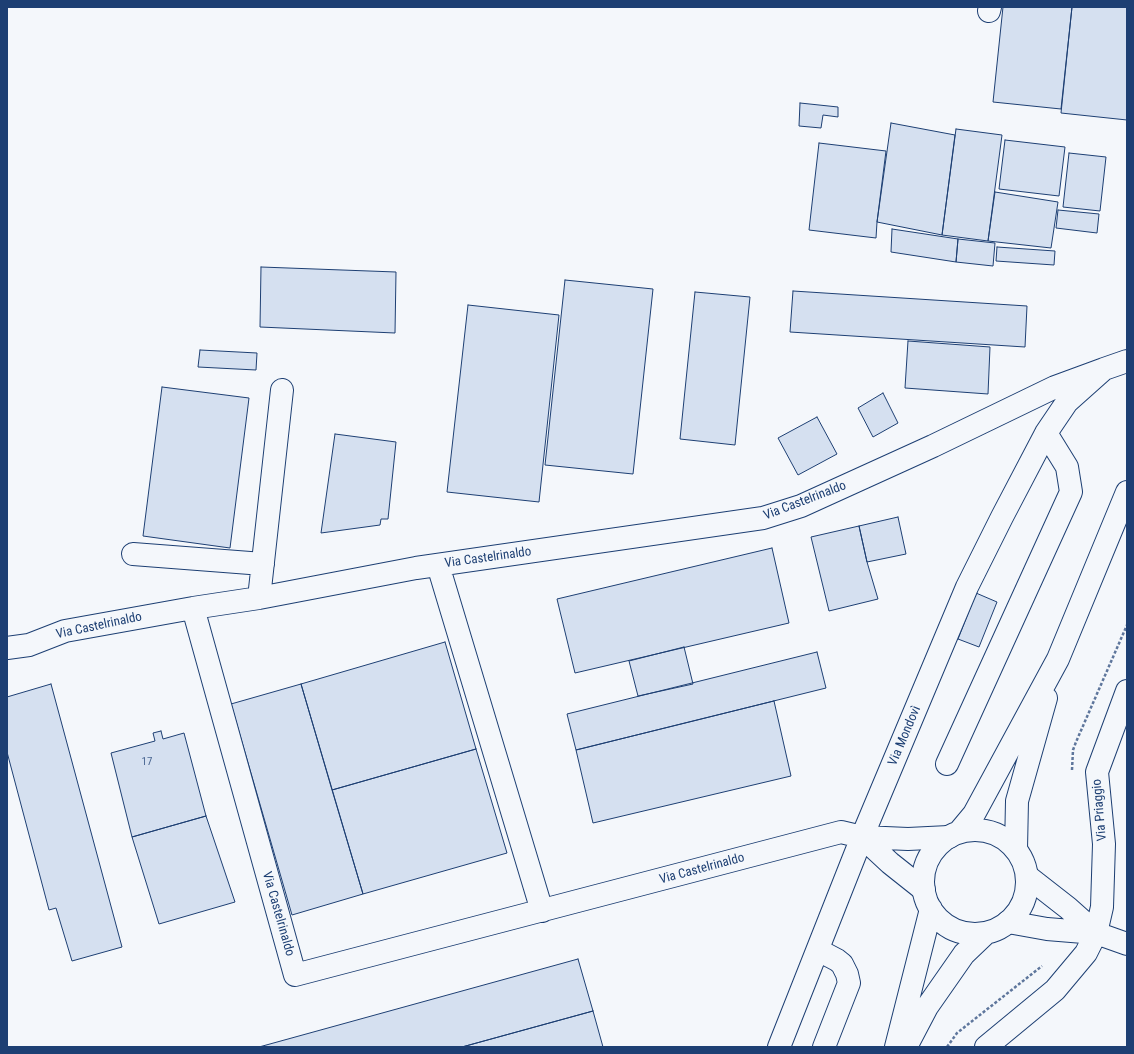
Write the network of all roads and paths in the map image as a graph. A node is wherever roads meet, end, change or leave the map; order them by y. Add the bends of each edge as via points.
1 (1127, 361) edge
2 (1104, 369) junction
3 (282, 390) dead end
4 (1046, 433) junction
5 (1127, 492) edge
6 (134, 554) dead end
7 (263, 564) junction
8 (438, 565) junction
9 (259, 598) junction
10 (193, 608) junction
11 (1127, 624) edge
12 (7, 648) edge
13 (1058, 659) junction
14 (1127, 691) edge
15 (947, 764) dead end
16 (1072, 772) dead end
17 (954, 834) junction
18 (862, 837) junction
19 (1016, 849) junction
20 (1027, 876) junction
21 (927, 900) junction
22 (542, 911) junction
23 (1008, 922) junction
24 (986, 933) junction
25 (1096, 933) junction
26 (1127, 944) edge
27 (818, 950) junction
28 (1048, 962) dead end
29 (779, 1047) edge
30 (824, 1047) edge
31 (896, 1047) edge
32 (906, 1047) edge
33 (947, 1047) edge
34 (986, 1047) edge

1 - 2 street, Via Mondovì
2 - 4 street, Via Mondovì via 1067,402
2 - 8 street, Via Castelrinaldo via 1055,387 934,446 801,506 763,518
3 - 7 street
4 - 15 street via 1067,467 1071,492
4 - 18 street, Via Mondovì via 967,587
5 - 13 street
6 - 7 street
7 - 9 street
8 - 9 street, Via Castelrinaldo
8 - 22 street, Via Castelrinaldo
9 - 10 street, Via Castelrinaldo
10 - 12 street, Via Castelrinaldo via 65,631 29,645
10 - 22 street, Via Castelrinaldo via 295,975
11 - 16 path via 1073,750
13 - 17 street via 974,814
13 - 19 street via 1017,801
14 - 25 street, Via Priaggio via 1097,772 1104,844 1102,907
17 - 18 street, Via Castelrinaldo via 908,839
17 - 19 street via 974,830 990,832
17 - 21 street via 937,846 928,859 923,874
18 - 21 street, Via Castelrinaldo
18 - 22 street, Via Castelrinaldo via 841,832
18 - 27 street, Via Mondovì
19 - 20 street
20 - 23 street via 1023,902
20 - 25 street
21 - 24 street via 941,921 955,930 970,934
21 - 31 street
23 - 24 street
23 - 25 street via 1047,929
24 - 32 street via 964,954 927,1007
25 - 26 street
25 - 34 street, Via Priaggio via 1086,953 1055,990
27 - 29 street, Via Mondovì
27 - 30 street via 842,964 849,983
28 - 33 path via 957,1033

